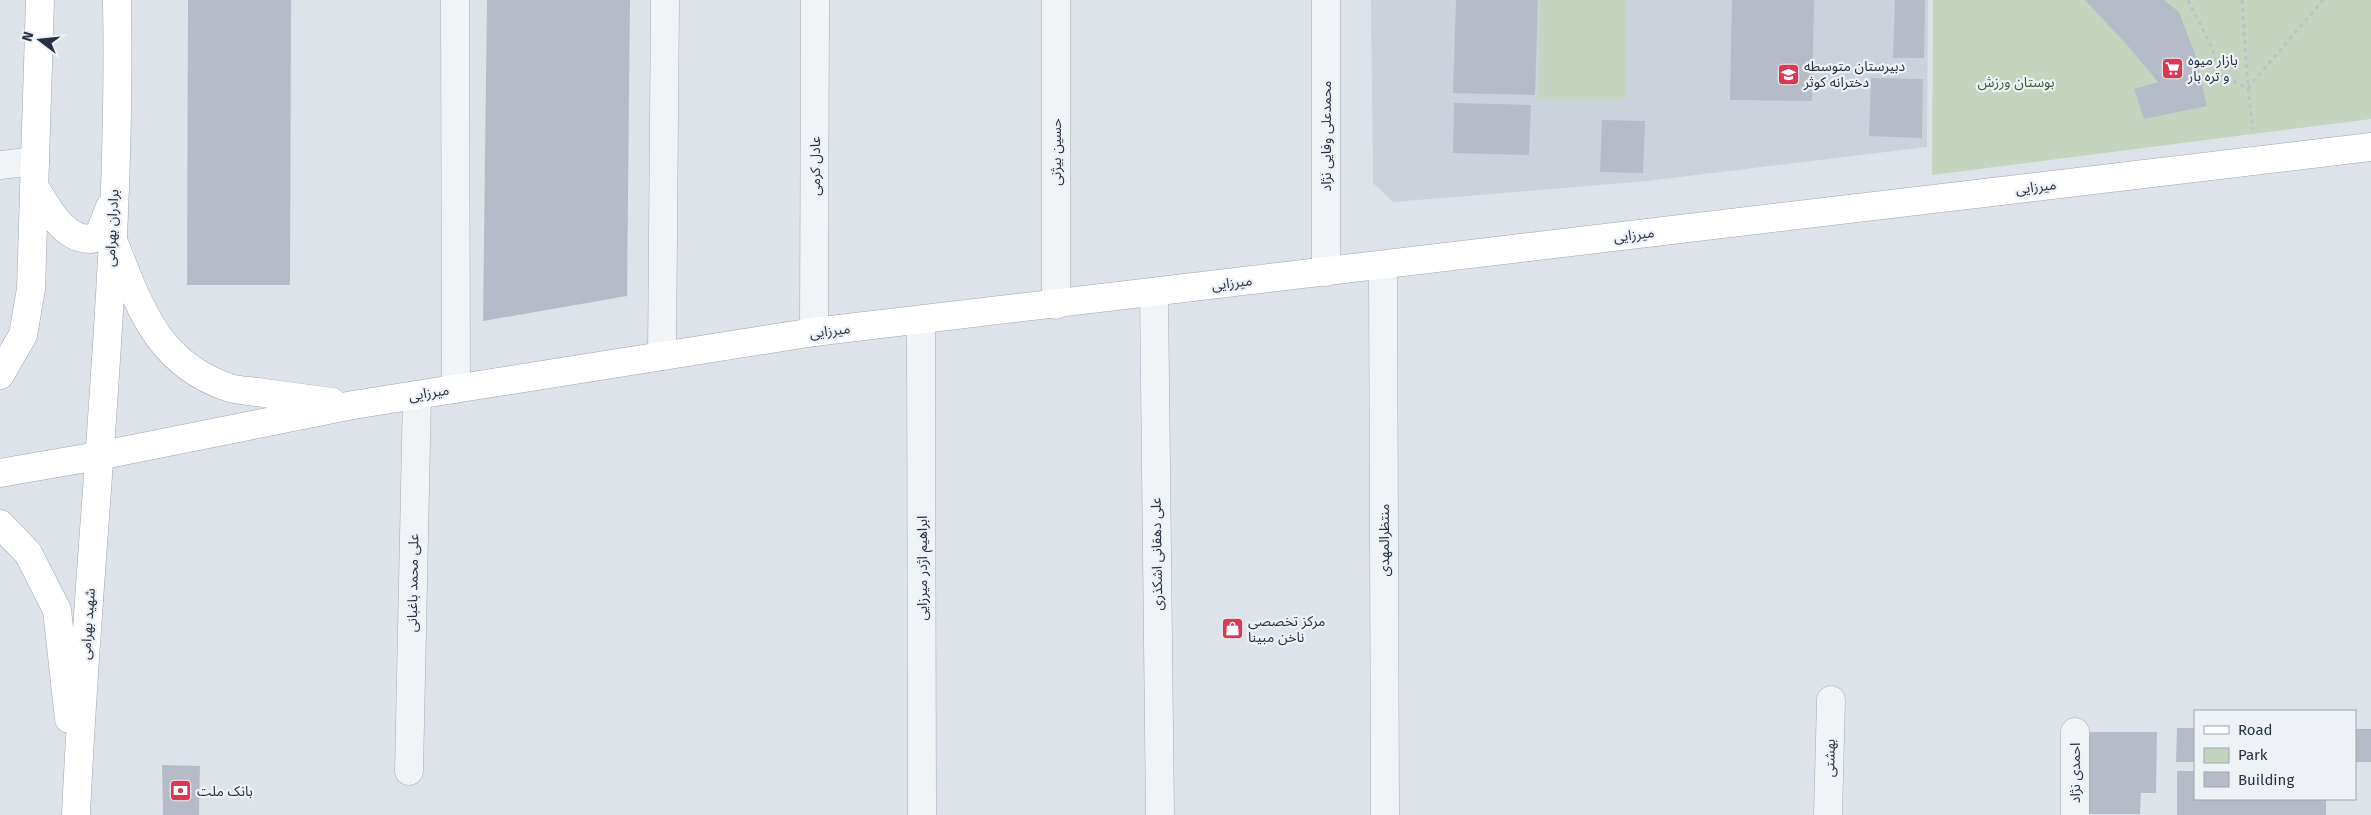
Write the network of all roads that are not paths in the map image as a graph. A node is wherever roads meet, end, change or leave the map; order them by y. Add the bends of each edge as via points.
1 (40, 0) edge
2 (117, 0) edge
3 (455, 0) edge
4 (664, 0) edge
5 (815, 0) edge
6 (1056, 0) edge
7 (1326, 0) edge
8 (2371, 147) edge
9 (0, 165) edge
10 (34, 174) junction
11 (113, 199) junction
12 (112, 238) junction
13 (1383, 265) junction
14 (1326, 272) junction
15 (1154, 293) junction
16 (1056, 305) junction
17 (921, 321) junction
18 (814, 332) junction
19 (662, 356) junction
20 (2, 374) edge
21 (456, 388) junction
22 (417, 395) junction
23 (353, 405) junction
24 (98, 456) junction
25 (0, 473) edge
26 (0, 524) edge
27 (1831, 700) dead end
28 (2076, 732) dead end
29 (409, 771) dead end
30 (76, 804) edge
31 (922, 815) edge
32 (1160, 815) edge
33 (1385, 815) edge
34 (1828, 815) edge
35 (2075, 815) edge

1 - 10 main road
2 - 11 main road, برادران بهرامی
3 - 21 street
4 - 19 street
5 - 18 street, عادل کرمی
6 - 16 street, حسین بیژنی
7 - 14 street, محمدعلی وفایی نژاد
8 - 13 main road, میرزایی
9 - 10 street
10 - 11 main road via 56,219 70,234 83,240 92,239 100,232
10 - 20 main road via 30,298 23,335
11 - 12 main road, برادران بهرامی
12 - 23 main road via 149,322 172,355 197,375 231,388
12 - 24 main road, برادران بهرامی
13 - 14 main road, میرزایی
13 - 33 street, منتظرالمهدی
14 - 15 main road, میرزایی
15 - 16 main road, میرزایی
15 - 32 street, علی دهقانی اشکذری
16 - 17 main road, میرزایی
17 - 18 main road, میرزایی
17 - 31 street, ابراهیم اژدر میرزایی
18 - 19 main road, میرزایی
19 - 21 main road, میرزایی
21 - 22 main road, میرزایی
22 - 23 main road, میرزایی
22 - 29 street, علی محمد باغبانی
23 - 24 main road, میرزایی
24 - 25 main road, میرزایی
24 - 30 main road, شهید بهرامی
26 - 30 main road via 28,553 57,610
27 - 34 street, بهشتی
28 - 35 street, احمدی نژاد

